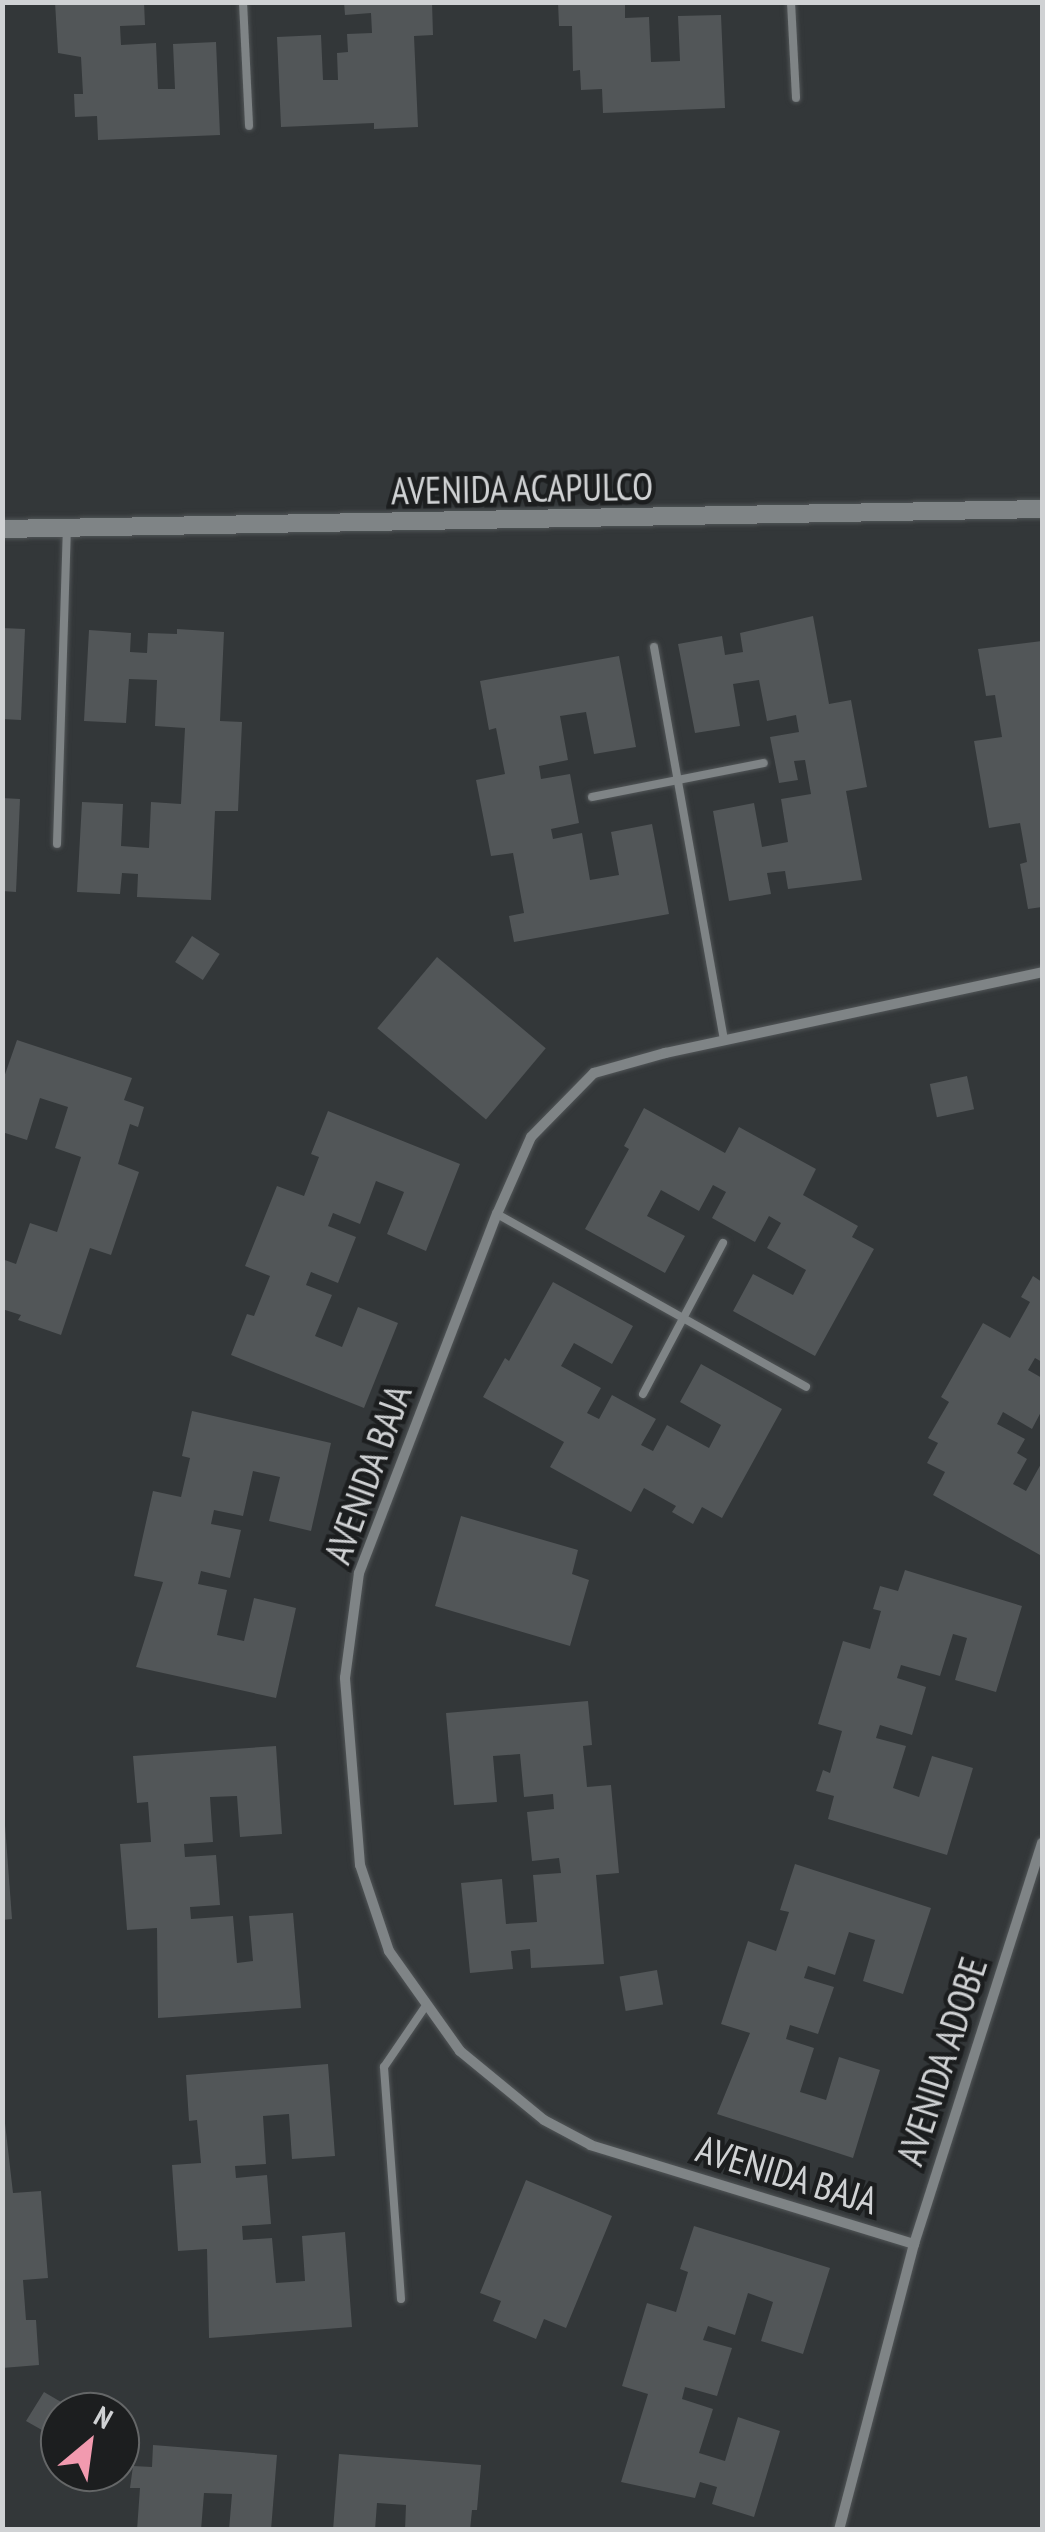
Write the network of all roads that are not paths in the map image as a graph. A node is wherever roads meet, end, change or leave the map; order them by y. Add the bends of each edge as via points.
1 (243, 2) edge
2 (792, 2) edge
3 (796, 98) dead end
4 (249, 126) dead end
5 (1042, 509) edge
6 (2, 528) edge
7 (67, 530) junction
8 (654, 647) dead end
9 (764, 763) dead end
10 (678, 780) junction
11 (592, 797) dead end
12 (57, 844) dead end
13 (1042, 972) edge
14 (724, 1041) junction
15 (497, 1214) junction
16 (723, 1243) dead end
17 (683, 1318) junction
18 (806, 1387) dead end
19 (643, 1394) dead end
20 (1042, 1844) edge
21 (427, 2004) junction
22 (914, 2244) junction
23 (401, 2300) dead end
24 (839, 2530) edge

1 - 4 lane
2 - 3 lane
5 - 7 street, AVENIDA ACAPULCO
6 - 7 street, AVENIDA ACAPULCO
7 - 12 lane
8 - 10 lane
9 - 10 lane
10 - 11 lane
10 - 14 lane
13 - 14 street, AVENIDA BAJA
14 - 15 street, AVENIDA BAJA via 594,1073 531,1137
15 - 17 lane
15 - 21 street, AVENIDA BAJA via 360,1573 345,1678 360,1865 389,1951
16 - 17 lane
17 - 18 lane
17 - 19 lane
20 - 22 street, AVENIDA ADOBE
21 - 22 street, AVENIDA BAJA via 460,2051 544,2120 591,2145
21 - 23 lane via 384,2068
22 - 24 street, AVENIDA ADOBE

